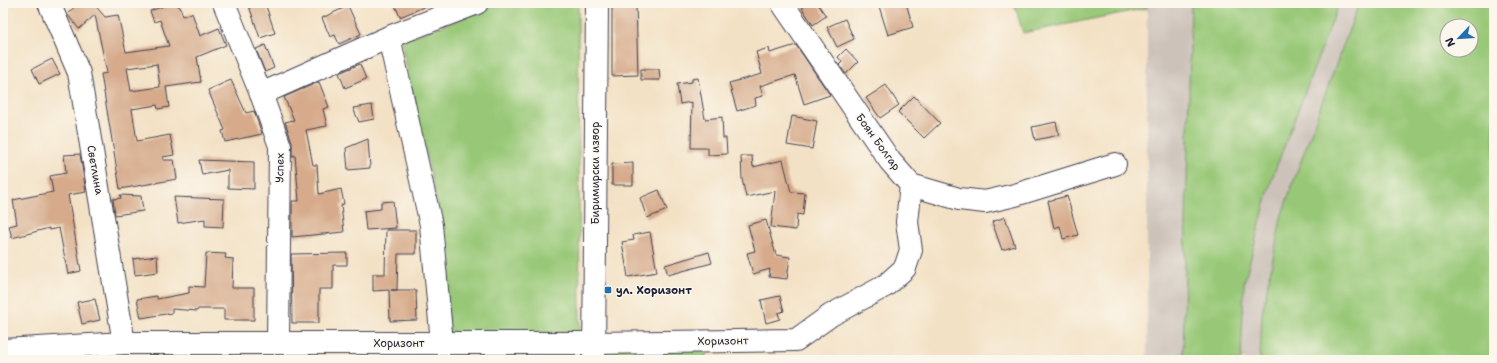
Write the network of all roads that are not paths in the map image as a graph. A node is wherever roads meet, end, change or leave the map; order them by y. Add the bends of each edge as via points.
1 (48, 3) edge
2 (224, 3) edge
3 (477, 3) edge
4 (597, 3) edge
5 (782, 3) edge
6 (389, 37) junction
7 (261, 94) junction
8 (1115, 164) dead end
9 (911, 185) junction
10 (124, 343) junction
11 (278, 343) junction
12 (442, 343) junction
13 (3, 350) edge
14 (594, 352) edge

1 - 10 street, Светлина via 79,73
2 - 7 street, Успех
3 - 6 street
4 - 14 street, Биримирски извор
5 - 9 street, Боян Болгар via 890,161
6 - 7 street
6 - 12 street via 431,225
7 - 11 street, Успех via 280,146
8 - 9 street via 985,202 958,199
9 - 14 street, Хоризонт via 907,222 911,250 905,268 885,286 831,315 796,340
10 - 11 street, Хоризонт
10 - 13 street, Хоризонт
11 - 12 street, Хоризонт
12 - 14 street, Хоризонт

